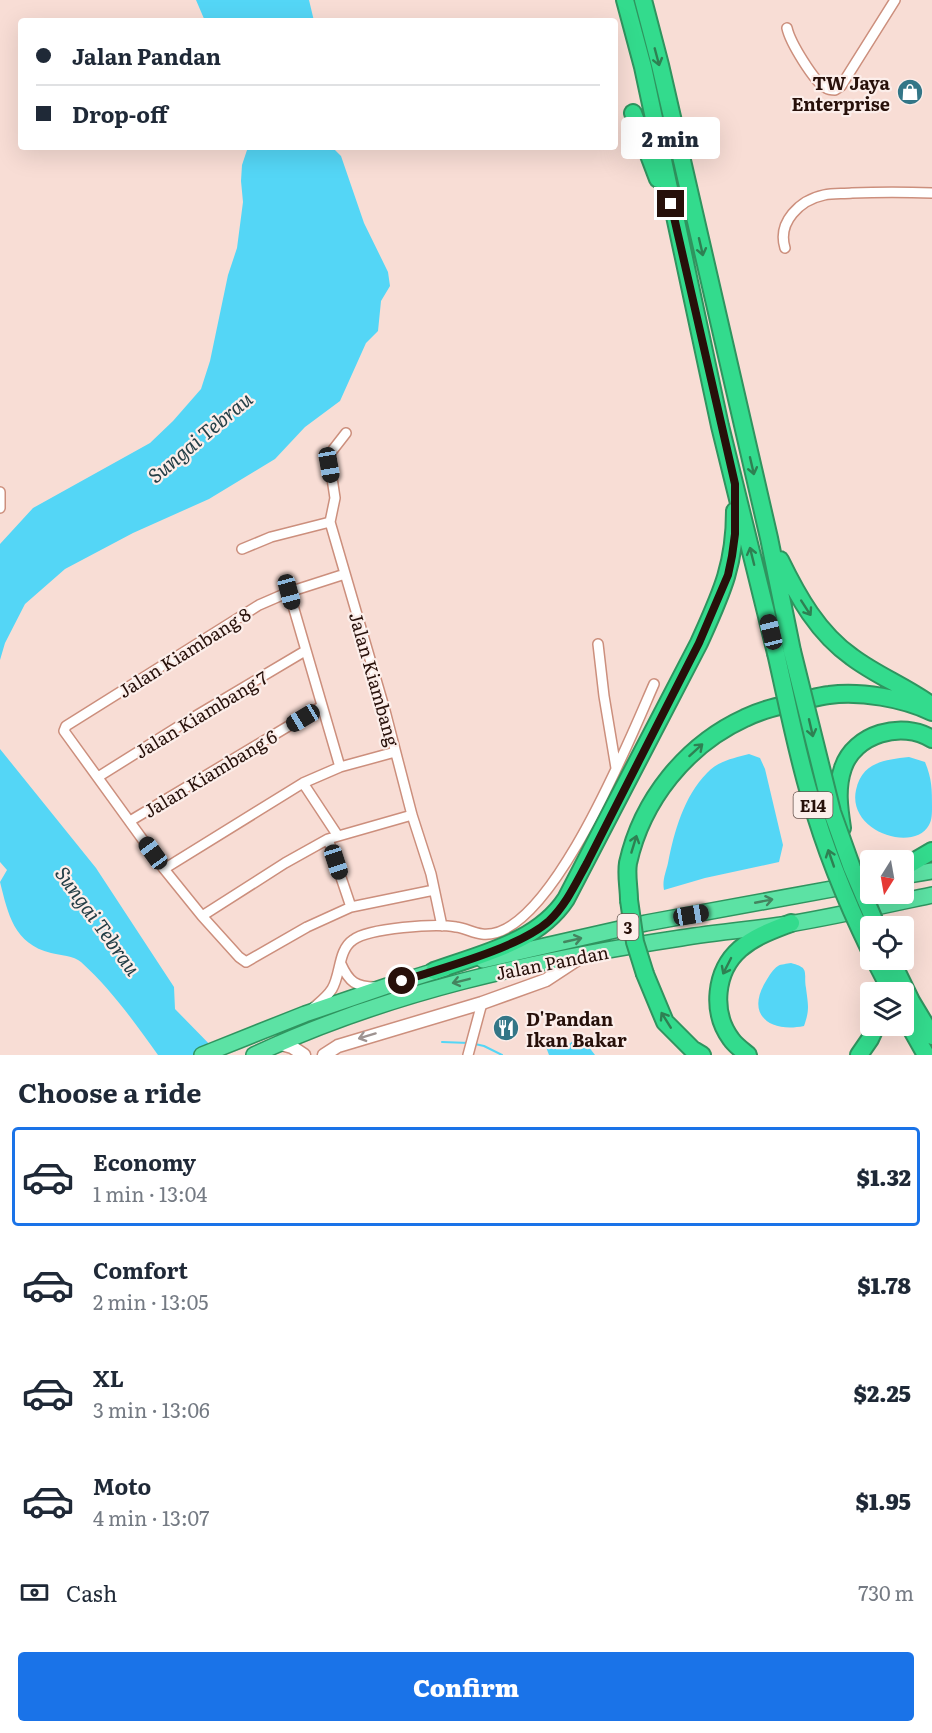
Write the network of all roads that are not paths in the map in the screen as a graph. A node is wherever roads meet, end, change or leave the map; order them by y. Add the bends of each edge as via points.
1 (625, 0) edge
2 (643, 0) edge
3 (895, 0) edge
4 (787, 28) dead end
5 (633, 113) dead end
6 (932, 193) edge
7 (676, 227) junction
8 (785, 248) dead end
9 (346, 433) dead end
10 (735, 484) junction
11 (0, 492) edge
12 (0, 508) edge
13 (330, 522) junction
14 (769, 538) junction
15 (242, 549) dead end
16 (345, 574) junction
17 (289, 592) junction
18 (598, 644) dead end
19 (305, 651) junction
20 (784, 652) junction
21 (654, 684) dead end
22 (932, 705) edge
23 (322, 706) junction
24 (932, 712) edge
25 (932, 739) edge
26 (395, 752) junction
27 (340, 767) junction
28 (616, 768) junction
29 (98, 777) junction
30 (303, 783) junction
31 (412, 815) junction
32 (130, 821) junction
33 (338, 836) junction
34 (328, 839) junction
35 (844, 844) junction
36 (932, 851) edge
37 (914, 862) edge
38 (164, 869) junction
39 (932, 871) edge
40 (914, 874) edge
41 (860, 884) edge
42 (434, 890) junction
43 (932, 895) edge
44 (351, 907) junction
45 (202, 916) junction
46 (873, 916) edge
47 (791, 924) junction
48 (442, 926) junction
49 (860, 930) edge
50 (583, 956) junction
51 (341, 964) junction
52 (434, 971) junction
53 (387, 986) junction
54 (482, 1003) junction
55 (914, 1011) edge
56 (305, 1014) junction
57 (914, 1015) edge
58 (932, 1023) edge
59 (914, 1025) edge
60 (871, 1036) edge
61 (932, 1036) edge
62 (278, 1043) junction
63 (469, 1053) edge
64 (202, 1055) edge
65 (254, 1055) edge
66 (304, 1055) edge
67 (324, 1055) edge
68 (702, 1055) edge
69 (748, 1055) edge
70 (860, 1055) edge
71 (926, 1055) edge

1 - 7 highway, E14
2 -> 14 highway, E14
3 - 4 street via 835,90 817,80
5 - 7 highway
6 - 8 street via 825,195 804,202 787,220
7 - 10 highway, E14
9 - 13 street via 330,458 335,498
20 -> 10 highway, E14
10 - 52 highway via 732,556 717,603 567,899 548,921 520,939
11 - 12 street
13 - 15 street
13 - 16 street, Jalan Kiambang
14 - 20 highway, E14
14 -> 22 highway via 796,594 832,640 850,656
16 - 17 street, Jalan Kiambang 8
16 - 26 street, Jalan Kiambang
17 - 19 street
17 - 29 street, Jalan Kiambang 8 via 259,605 66,726 64,731
18 - 28 street
19 - 23 street
19 - 29 street, Jalan Kiambang 7
20 -> 35 highway, E14, bridge
49 -> 20 highway, E14, bridge via 810,796
21 - 28 street
23 - 27 street
23 - 32 street, Jalan Kiambang 6
68 -> 24 highway, bridge via 665,1022 634,942 628,866 655,796 677,768 710,737 766,709 831,695 856,694 912,704
25 - 35 highway, bridge via 913,732 893,731 874,736 855,749 845,762 839,781
26 - 27 street
26 - 31 street, Jalan Kiambang
27 - 30 street
28 - 48 street via 573,852 535,905 517,922 484,934
29 - 32 street
30 - 33 street
30 - 38 street
31 - 33 street
31 - 42 street, Jalan Kiambang
32 - 38 street
33 - 34 street
34 - 44 street
34 - 45 street
35 - 46 highway, bridge
36 - 37 highway
38 - 45 street
39 - 40 highway
52 -> 41 highway, Jalan Pandan / 3 via 646,923
42 - 44 street
42 - 48 street, Jalan Kiambang
43 - 47 highway, Jalan Pandan / 3
44 - 45 street via 246,962
47 - 50 highway, Jalan Pandan / 3
47 -> 69 highway via 742,948 723,971 720,1016 732,1041
48 - 51 street via 366,933 348,944
50 - 54 street via 546,980
50 -> 62 highway, Jalan Pandan / 3 via 428,990
51 - 53 street via 355,984
51 - 56 street via 332,989
52 - 53 highway, Jalan Pandan / 3
53 - 56 highway, Jalan Pandan / 3
54 - 63 street
54 -> 67 street via 331,1048
55 - 58 highway
56 - 64 highway, Jalan Pandan / 3
57 - 61 highway
59 - 71 highway
60 - 70 highway
62 - 65 highway, Jalan Pandan / 3
62 - 66 street

